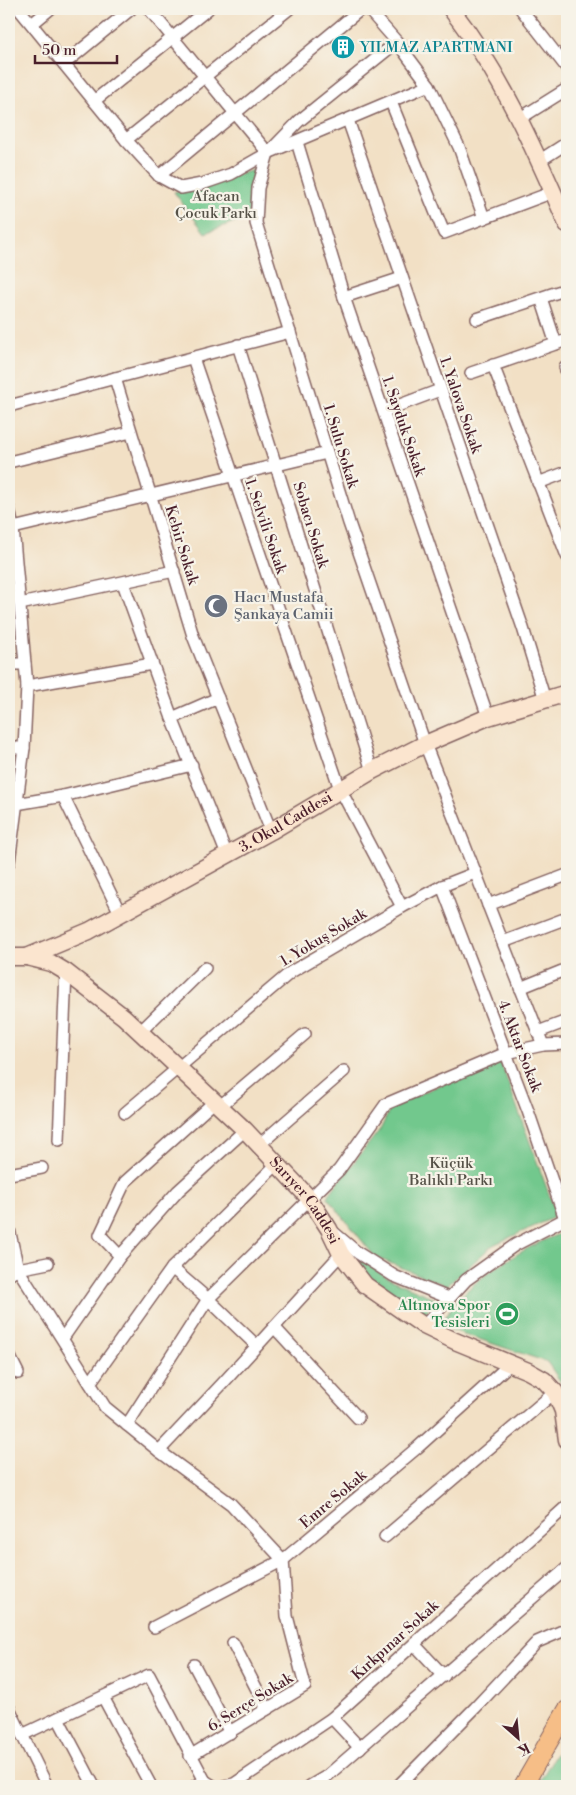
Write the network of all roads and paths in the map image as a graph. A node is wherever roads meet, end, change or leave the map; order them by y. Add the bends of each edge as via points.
1 (20, 9) edge
2 (50, 9) edge
3 (131, 9) edge
4 (149, 9) edge
5 (208, 9) edge
6 (289, 9) edge
7 (361, 9) edge
8 (368, 9) edge
9 (521, 9) edge
10 (454, 10) edge
11 (32, 24) junction
12 (173, 38) junction
13 (398, 42) junction
14 (64, 64) junction
15 (567, 68) edge
16 (205, 76) junction
17 (429, 85) junction
18 (567, 89) edge
19 (94, 101) junction
20 (391, 102) junction
21 (235, 113) junction
22 (348, 120) junction
23 (519, 120) junction
24 (126, 140) junction
25 (297, 142) junction
26 (567, 143) edge
27 (268, 154) junction
28 (539, 161) junction
29 (159, 176) junction
30 (560, 201) edge
31 (484, 218) junction
32 (567, 224) edge
33 (402, 278) junction
34 (567, 289) edge
35 (344, 297) junction
36 (541, 298) junction
37 (478, 319) dead end
38 (290, 332) junction
39 (562, 342) edge
40 (238, 345) junction
41 (193, 358) junction
42 (493, 365) junction
43 (471, 373) dead end
44 (115, 378) junction
45 (440, 390) junction
46 (9, 406) edge
47 (384, 411) junction
48 (131, 432) junction
49 (328, 453) junction
50 (9, 462) edge
51 (276, 465) junction
52 (567, 472) edge
53 (233, 476) junction
54 (538, 483) junction
55 (150, 496) junction
56 (9, 509) edge
57 (11, 529) edge
58 (567, 556) edge
59 (174, 571) junction
60 (123, 583) junction
61 (20, 604) junction
62 (9, 664) edge
63 (25, 664) junction
64 (152, 664) junction
65 (27, 686) junction
66 (218, 698) junction
67 (566, 698) edge
68 (545, 700) junction
69 (488, 717) junction
70 (172, 718) junction
71 (425, 744) junction
72 (9, 748) edge
73 (24, 748) junction
74 (192, 765) junction
75 (372, 771) junction
76 (340, 789) junction
77 (63, 796) junction
78 (16, 804) junction
79 (271, 831) junction
80 (226, 855) junction
81 (9, 862) edge
82 (475, 873) junction
83 (567, 875) edge
84 (442, 886) junction
85 (488, 905) junction
86 (402, 907) junction
87 (120, 913) junction
88 (567, 918) edge
89 (503, 942) junction
90 (9, 957) edge
91 (27, 957) junction
92 (205, 968) dead end
93 (567, 969) edge
94 (66, 972) junction
95 (520, 988) junction
96 (567, 1021) edge
97 (538, 1032) junction
98 (139, 1033) junction
99 (305, 1034) dead end
100 (567, 1044) edge
101 (543, 1045) junction
102 (506, 1053) junction
103 (177, 1068) junction
104 (344, 1071) dead end
105 (216, 1105) junction
106 (126, 1112) dead end
107 (244, 1130) junction
108 (59, 1140) dead end
109 (259, 1145) junction
110 (277, 1164) junction
111 (42, 1168) dead end
112 (9, 1174) edge
113 (309, 1198) junction
114 (566, 1218) edge
115 (9, 1229) edge
116 (329, 1229) junction
117 (341, 1254) junction
118 (120, 1256) junction
119 (48, 1264) dead end
120 (172, 1268) junction
121 (13, 1272) edge
122 (449, 1298) junction
123 (208, 1299) junction
124 (424, 1326) junction
125 (274, 1327) junction
126 (63, 1338) junction
127 (257, 1346) junction
128 (9, 1355) edge
129 (510, 1364) junction
130 (18, 1373) dead end
131 (90, 1384) junction
132 (555, 1392) junction
133 (358, 1418) dead end
134 (127, 1425) junction
135 (567, 1440) edge
136 (159, 1450) junction
137 (567, 1506) edge
138 (385, 1537) dead end
139 (283, 1560) junction
140 (567, 1568) edge
141 (154, 1627) dead end
142 (567, 1629) edge
143 (234, 1644) dead end
144 (414, 1644) junction
145 (194, 1665) dead end
146 (444, 1676) junction
147 (103, 1697) junction
148 (267, 1710) junction
149 (566, 1711) edge
150 (10, 1714) edge
151 (58, 1718) junction
152 (332, 1718) junction
153 (230, 1732) junction
154 (22, 1735) junction
155 (360, 1748) junction
156 (190, 1756) junction
157 (204, 1784) edge
158 (47, 1786) edge
159 (94, 1786) edge
160 (150, 1786) edge
161 (231, 1786) edge
162 (311, 1786) edge
163 (398, 1786) edge
164 (523, 1786) edge

1 - 11 street
2 - 11 street
3 - 14 street
4 - 12 street
5 - 12 street
6 - 16 street
7 - 21 street
8 - 13 street
9 - 15 street
10 - 23 main road via 489,63
11 - 14 street
12 - 16 street
12 - 19 street
13 - 17 street
13 - 27 street via 299,121
14 - 19 street
16 - 21 street
16 - 24 street
17 - 20 street
17 - 31 street via 459,147
18 - 23 street
19 - 24 street
20 - 22 street
20 - 31 street via 444,233
21 - 27 street
21 - 29 street
22 - 25 street
22 - 33 street, 1. Yalova Sokak
23 - 28 main road
24 - 29 street
25 - 27 street
25 - 35 street, 1. Sayduk Sokak
26 - 28 street
27 - 29 street via 231,174 202,184 181,188
27 - 38 street, 1. Sulu Sokak via 258,188 256,223
28 - 30 main road
30 - 31 street
30 - 32 main road
33 - 35 street
33 - 45 street, 1. Yalova Sokak
34 - 36 street
35 - 47 street, 1. Sayduk Sokak
36 - 37 street
36 - 39 street
38 - 40 street
38 - 49 street, 1. Sulu Sokak
39 - 42 street
40 - 41 street
40 - 51 street, Sobacı Sokak
41 - 44 street
41 - 53 street, 1. Selvili Sokak
42 - 43 street
42 - 54 street
44 - 46 street
44 - 48 street, Kebir Sokak
45 - 47 street
45 - 68 street, 1. Yalova Sokak
47 - 69 street, 1. Sayduk Sokak
48 - 50 street
48 - 55 street, Kebir Sokak
49 - 51 street
49 - 71 street, 1. Sulu Sokak
51 - 53 street
51 - 75 street, Sobacı Sokak
52 - 54 street
53 - 55 street
53 - 76 street, 1. Selvili Sokak
54 - 58 street
55 - 57 street
55 - 59 street, Kebir Sokak
56 - 57 street
57 - 61 street
59 - 60 street
59 - 66 street, Kebir Sokak via 193,636
60 - 61 street
60 - 64 street
61 - 63 street
62 - 63 street
63 - 65 street
64 - 65 street
64 - 70 street
65 - 73 street
66 - 70 street
66 - 79 street, Kebir Sokak
67 - 68 main road, 3. Okul Caddesi
68 - 69 main road, 3. Okul Caddesi
69 - 71 main road, 3. Okul Caddesi
70 - 74 street
71 - 75 main road, 3. Okul Caddesi
71 - 82 street, 1. Sulu Sokak
72 - 73 street
73 - 78 street
74 - 77 street
74 - 80 street
75 - 76 main road, 3. Okul Caddesi
76 - 79 main road, 3. Okul Caddesi
76 - 86 street, 1. Selvili Sokak
77 - 78 street
77 - 87 street
78 - 81 street
79 - 80 main road, 3. Okul Caddesi
80 - 87 main road, 3. Okul Caddesi
82 - 84 street, 1. Yokuş Sokak
82 - 85 street, 1. Sulu Sokak
83 - 85 street
84 - 86 street, 1. Yokuş Sokak
84 - 102 street, 4. Aktar Sokak
85 - 89 street, 1. Sulu Sokak
86 - 103 street, 1. Yokuş Sokak via 292,972
87 - 91 main road, 3. Okul Caddesi via 89,931
88 - 89 street
89 - 95 street, 1. Sulu Sokak
90 - 91 main road, 3. Okul Caddesi
91 - 94 main road, Sarıyer Caddesi via 51,963
92 - 98 street
93 - 95 street
94 - 98 main road, Sarıyer Caddesi via 124,1017
94 - 108 street
95 - 97 street, 1. Sulu Sokak
96 - 97 street
97 - 101 street, 1. Sulu Sokak
98 - 103 main road, Sarıyer Caddesi
99 - 105 street
100 - 101 street
101 - 102 street
102 - 113 street via 386,1104 339,1170
102 - 114 street, 4. Aktar Sokak
103 - 105 main road, Sarıyer Caddesi
103 - 106 street, 1. Yokuş Sokak
104 - 109 street
105 - 107 main road, Sarıyer Caddesi
105 - 118 street via 125,1182 100,1235
107 - 109 main road, Sarıyer Caddesi
107 - 118 street via 178,1191
109 - 110 main road, Sarıyer Caddesi
110 - 113 main road, Sarıyer Caddesi
110 - 120 street
111 - 112 street
113 - 116 main road, Sarıyer Caddesi
113 - 123 street
114 - 122 street via 515,1245 466,1280
115 - 121 street
116 - 117 main road, Sarıyer Caddesi
116 - 122 street via 394,1276
117 - 124 main road, Sarıyer Caddesi via 365,1285
117 - 125 street
118 - 126 street
119 - 121 street
120 - 123 street
120 - 131 street
121 - 126 street
122 - 124 street
123 - 127 street
123 - 134 street
124 - 129 main road, Sarıyer Caddesi
125 - 127 street
125 - 133 street
126 - 131 street
127 - 136 street
128 - 130 street
129 - 132 main road, Sarıyer Caddesi via 544,1380
129 - 139 street, Emre Sokak via 417,1448
131 - 134 street via 105,1407
132 - 135 main road, Sarıyer Caddesi via 563,1411
132 - 138 street
134 - 136 street
136 - 139 street via 232,1504
137 - 144 street, Kırkpınar Sokak
139 - 141 street, Emre Sokak
139 - 148 street, 6. Serçe Sokak via 287,1616 305,1686
140 - 146 street
142 - 163 street via 537,1642
143 - 148 street
144 - 146 street
144 - 152 street, Kırkpınar Sokak
145 - 153 street
146 - 155 street
147 - 151 street
147 - 156 street via 149,1675
147 - 160 street
148 - 153 street, 6. Serçe Sokak
149 - 164 main road
150 - 154 street
151 - 154 street
151 - 159 street
152 - 155 street
152 - 161 street, Kırkpınar Sokak
153 - 156 street, 6. Serçe Sokak
154 - 158 street
155 - 162 street
156 - 157 street

